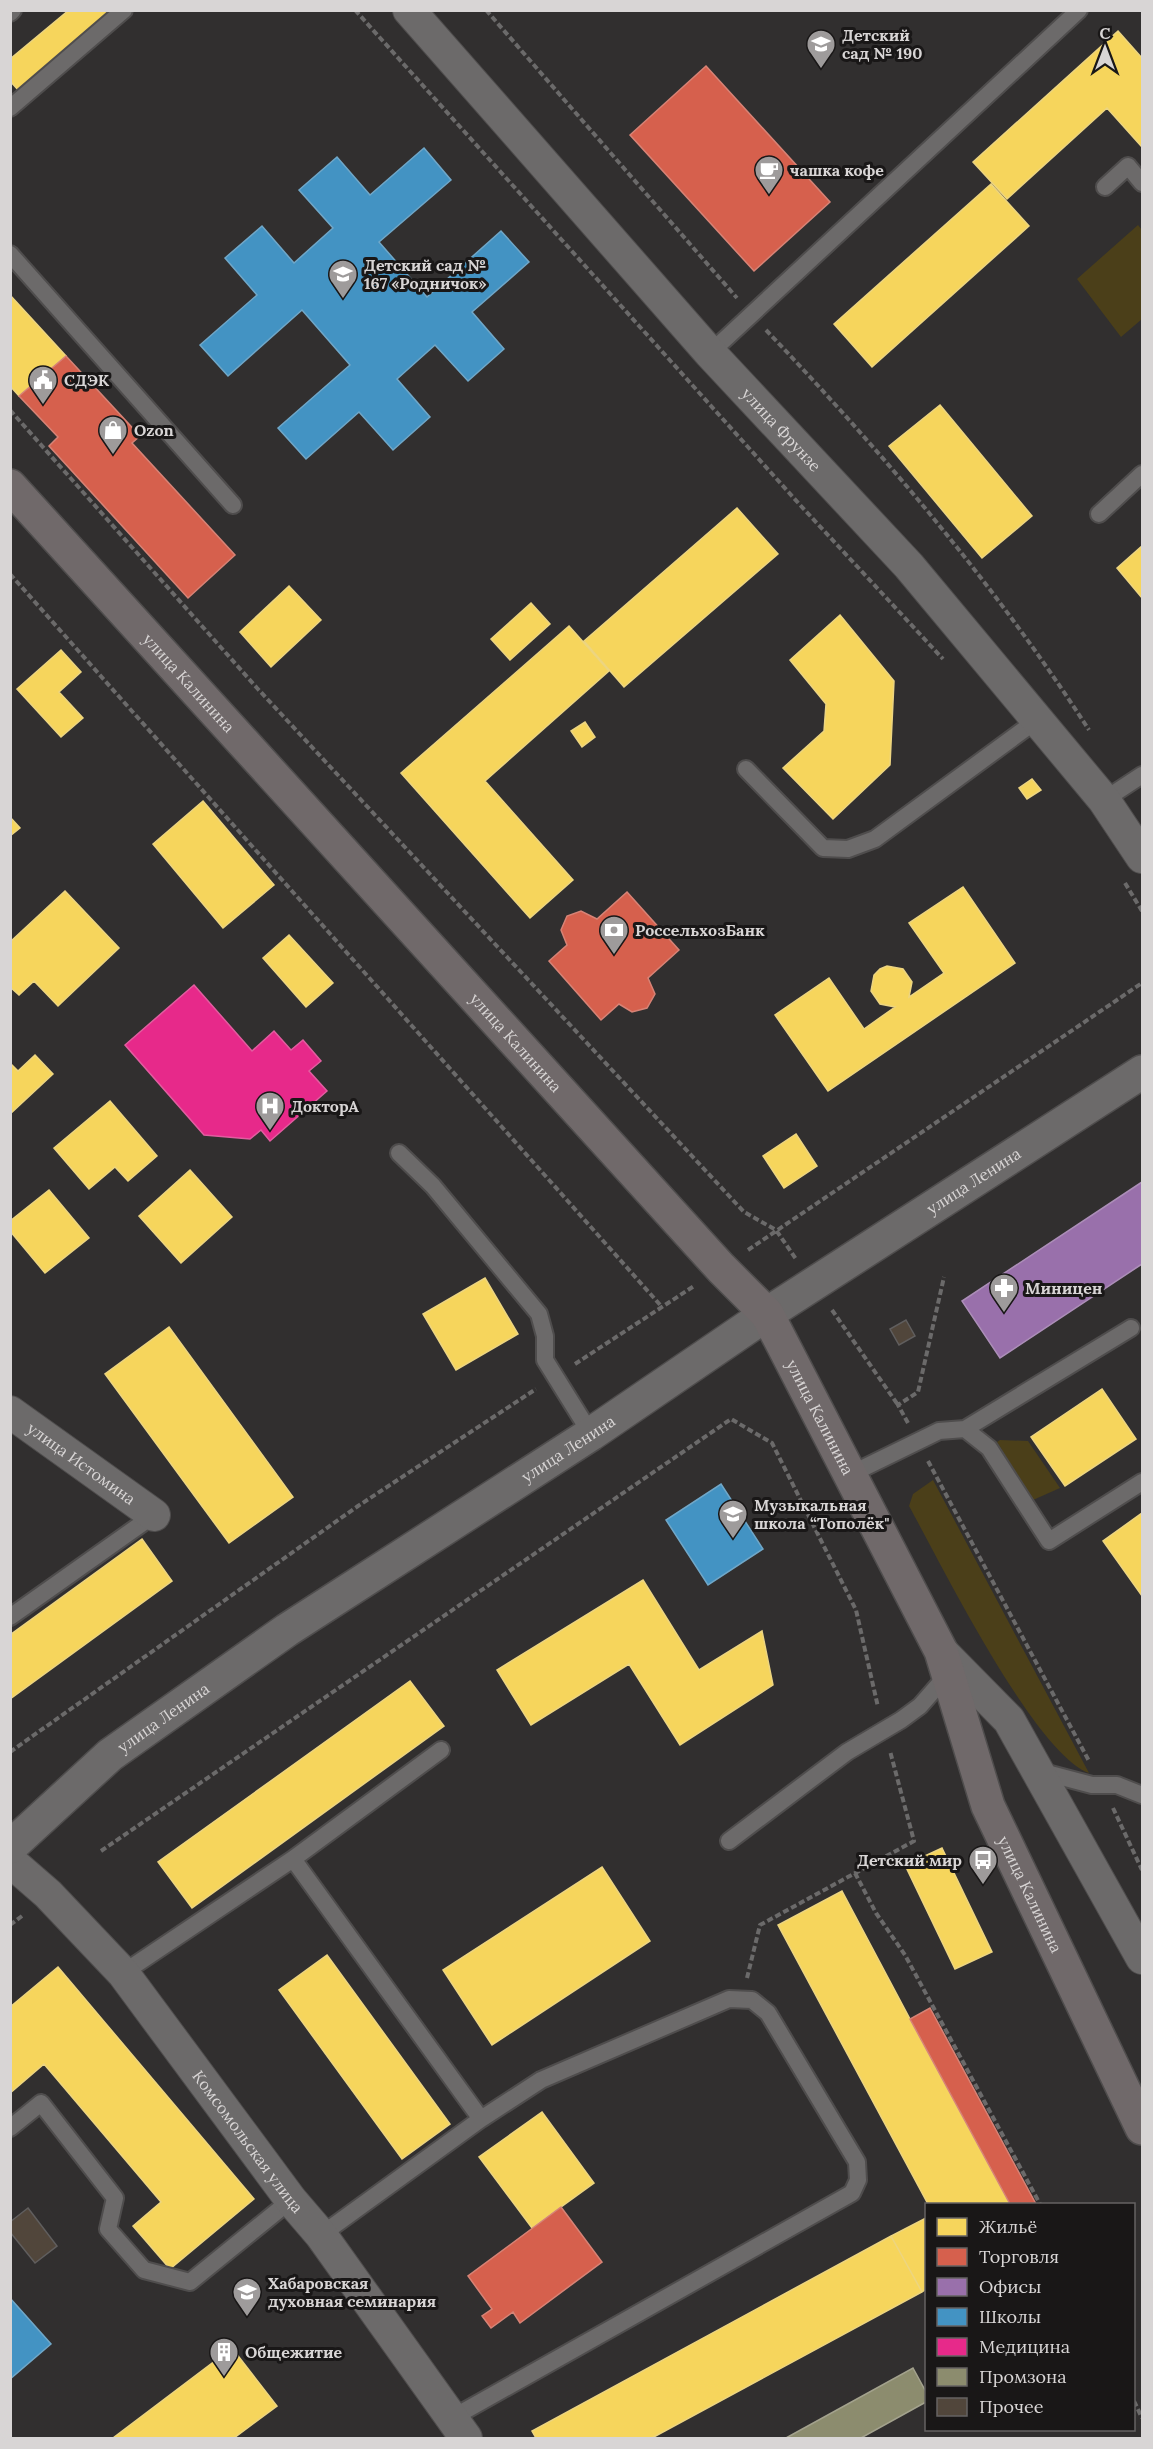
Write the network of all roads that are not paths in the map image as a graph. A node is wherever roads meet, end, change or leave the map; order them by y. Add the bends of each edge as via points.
1 (124, 10) edge
2 (409, 10) edge
3 (1079, 10) edge
4 (10, 108) edge
5 (1143, 183) edge
6 (1105, 187) dead end
7 (10, 254) edge
8 (710, 353) junction
9 (1143, 474) edge
10 (10, 486) edge
11 (233, 505) dead end
12 (1099, 514) dead end
13 (1037, 720) junction
14 (746, 769) dead end
15 (1143, 775) edge
16 (1104, 800) junction
17 (1130, 866) edge
18 (1143, 1072) edge
19 (399, 1153) dead end
20 (767, 1314) junction
21 (1131, 1328) dead end
22 (10, 1412) edge
23 (965, 1429) junction
24 (591, 1434) junction
25 (851, 1474) junction
26 (1143, 1482) edge
27 (154, 1515) joint
28 (10, 1617) edge
29 (945, 1662) junction
30 (441, 1750) dead end
31 (1039, 1771) junction
32 (1143, 1795) edge
33 (729, 1840) dead end
34 (10, 1847) edge
35 (293, 1859) junction
36 (10, 1861) edge
37 (1138, 1938) edge
38 (123, 1973) junction
39 (481, 2119) junction
40 (10, 2128) edge
41 (1143, 2128) edge
42 (291, 2200) junction
43 (321, 2235) junction
44 (459, 2428) edge

1 - 4 lane
2 - 8 street, улица Фрунзе
3 - 8 lane
5 - 6 lane via 1128,166
7 - 11 lane
8 - 13 street, улица Фрунзе via 909,566
9 - 12 lane
10 - 20 main road, улица Калинина
13 - 14 lane via 875,839 848,849 823,848
13 - 16 street, улица Фрунзе
15 - 16 lane
16 - 17 street, улица Фрунзе
18 - 20 main road, улица Ленина
19 - 24 lane via 433,1186 539,1314 545,1336 545,1360
20 - 24 main road, улица Ленина
20 - 25 main road, улица Калинина
21 - 23 lane
22 - 27 street, улица Истомина
23 - 25 lane via 939,1431
23 - 26 lane via 989,1448 1050,1541
24 - 34 main road, улица Ленина via 287,1630 111,1755
25 - 29 main road, улица Калинина
27 - 28 lane
29 - 31 street, улица Калинина via 1009,1720
29 - 33 lane via 920,1706 847,1752
29 - 41 main road, улица Калинина via 988,1806
30 - 35 lane
31 - 32 lane via 1092,1785 1118,1785
31 - 37 street, улица Калинина
35 - 38 lane
35 - 39 lane
36 - 38 street, Комсомольская улица via 48,1894
38 - 42 street, Комсомольская улица
39 - 43 lane
39 - 44 lane via 541,2080 729,1999 752,2000 768,2013 857,2162 858,2180 852,2193
40 - 42 lane via 41,2103 115,2198 108,2229 144,2270 190,2282
42 - 43 street, Комсомольская улица
43 - 44 street, Комсомольская улица

